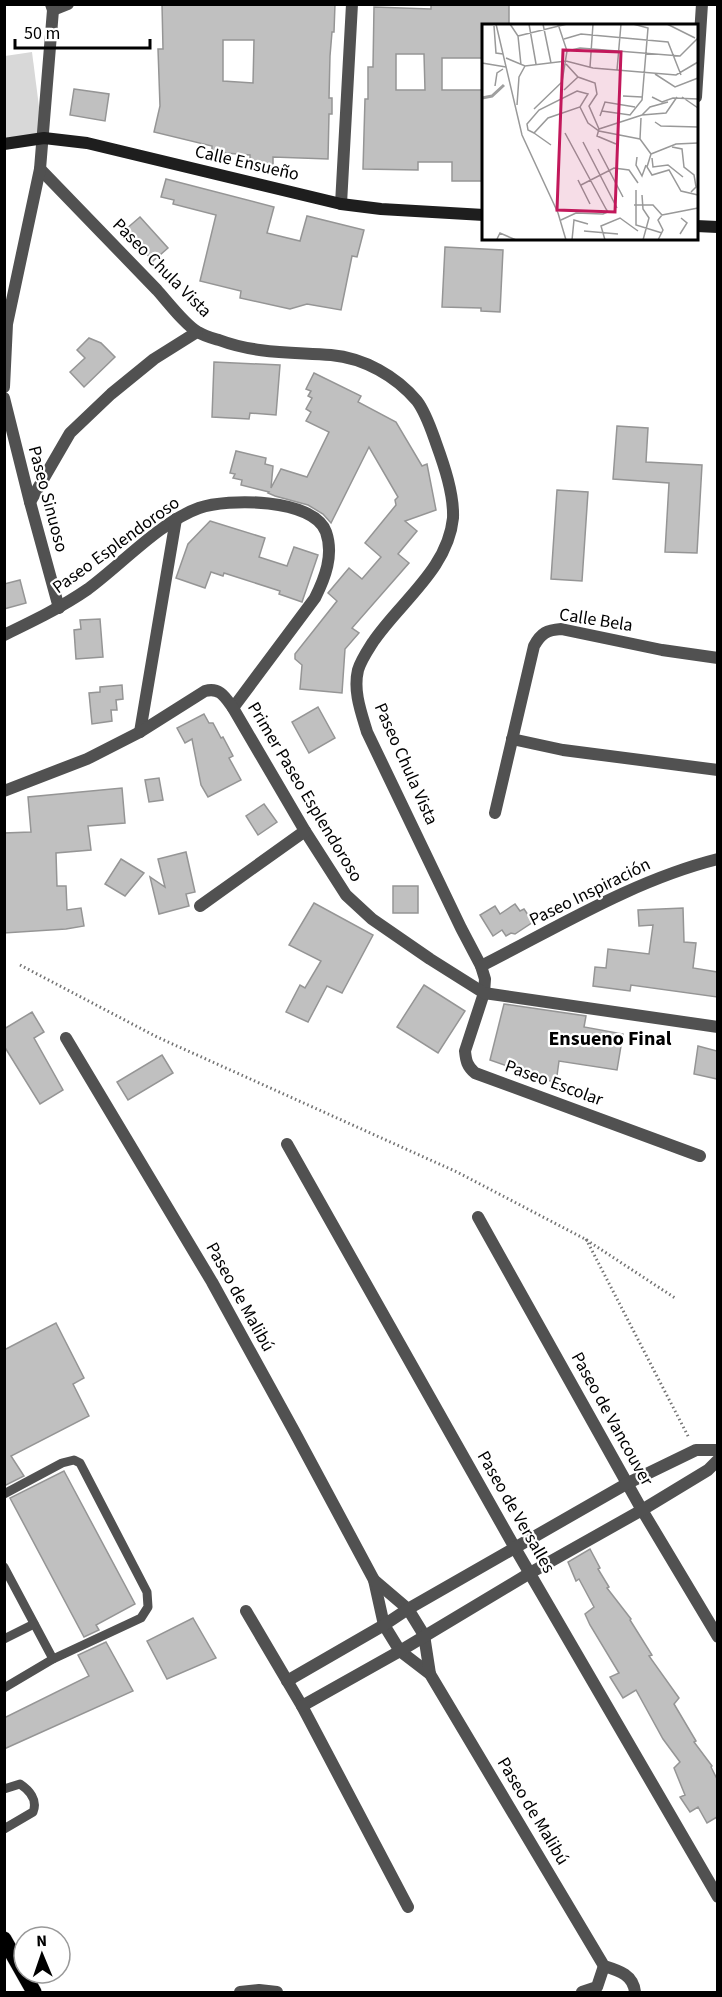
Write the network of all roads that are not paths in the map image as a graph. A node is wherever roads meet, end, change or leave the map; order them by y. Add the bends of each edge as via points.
1 (68, 4) edge
2 (352, 4) edge
3 (702, 4) edge
4 (52, 7) edge
5 (698, 66) edge
6 (44, 138) junction
7 (4, 144) edge
8 (40, 169) junction
9 (341, 204) junction
10 (482, 215) edge
11 (698, 226) edge
12 (717, 227) edge
13 (197, 332) junction
14 (4, 387) edge
15 (4, 398) edge
16 (30, 502) junction
17 (176, 519) junction
18 (59, 608) junction
19 (4, 635) edge
20 (717, 658) edge
21 (233, 708) junction
22 (140, 732) junction
23 (513, 739) junction
24 (717, 770) edge
25 (4, 791) edge
26 (495, 813) dead end
27 (305, 831) junction
28 (717, 860) edge
29 (200, 906) dead end
30 (483, 973) junction
31 (484, 993) junction
32 (717, 1027) edge
33 (66, 1038) dead end
34 (286, 1144) dead end
35 (700, 1156) dead end
36 (478, 1217) dead end
37 (717, 1450) edge
38 (717, 1460) edge
39 (628, 1483) junction
40 (4, 1494) edge
41 (642, 1510) junction
42 (515, 1548) junction
43 (4, 1567) edge
44 (530, 1573) junction
45 (374, 1580) junction
46 (408, 1609) junction
47 (246, 1611) dead end
48 (34, 1624) junction
49 (384, 1625) junction
50 (424, 1635) junction
51 (717, 1637) edge
52 (4, 1639) edge
53 (400, 1651) junction
54 (53, 1659) junction
55 (430, 1674) junction
56 (287, 1681) junction
57 (4, 1688) edge
58 (302, 1706) junction
59 (4, 1789) edge
60 (4, 1829) edge
61 (717, 1897) edge
62 (408, 1907) dead end
63 (4, 1940) edge
64 (604, 1966) junction
65 (597, 1990) edge
66 (34, 1992) edge
67 (240, 1992) edge
68 (277, 1992) edge
69 (582, 1992) edge
70 (635, 1992) edge

1 - 4 street
2 - 9 street
3 - 5 street
4 - 6 street
6 - 7 street, Calle Ensueño
6 - 8 street
6 - 9 street, Calle Ensueño via 87,143
8 - 13 street, Paseo Chula Vista
8 - 14 street via 8,324
9 - 10 street, Calle Ensueño
11 - 12 street
13 - 16 street via 146,366 70,433
13 - 30 street, Paseo Chula Vista via 261,352 333,355 356,360 383,371 402,387 418,403 428,422 451,496 449,538 429,575 386,623 365,654 358,670 357,690 367,732
15 - 16 street, Paseo Sinuoso
16 - 18 street, Paseo Sinuoso
17 - 18 street, Paseo Esplendoroso
17 - 21 street, Paseo Esplendoroso via 199,508 252,501 300,512 317,520 325,530 328,559 325,578 315,598
17 - 22 street
18 - 19 street, Paseo Esplendoroso
20 - 23 street, Calle Bela via 561,629 548,630 534,646
21 - 22 street, Primer Paseo Esplendoroso via 223,694 205,691
21 - 27 street, Primer Paseo Esplendoroso
22 - 25 street, Primer Paseo Esplendoroso via 87,759
23 - 24 street via 563,750
23 - 26 street, Calle Bela
27 - 29 street
27 - 31 street, Primer Paseo Esplendoroso via 346,895 372,919
28 - 30 street, Paseo Inspiración via 683,868 635,887
30 - 31 street, Paseo Escolar
31 - 32 street, Primer Paseo Esplendoroso
31 - 35 street, Paseo Escolar via 465,1051 468,1067 474,1073
33 - 45 street, Paseo de Malibú via 212,1282
34 - 42 street, Paseo de Versalles
36 - 39 street, Paseo de Vancouver
37 - 39 street via 696,1450
38 - 41 street via 708,1470
39 - 41 street, Paseo de Vancouver
39 - 42 street
40 - 54 lane via 62,1462 80,1463 147,1592 148,1607 141,1618
41 - 44 street
41 - 51 street, Paseo de Vancouver
42 - 44 street, Paseo de Versalles
42 - 46 street
43 - 48 lane
44 - 50 street
44 - 61 street, Paseo de Versalles
45 - 46 street, Paseo de Malibú
45 - 49 street, Paseo de Malibú
46 - 49 street
46 - 50 street, Paseo de Malibú
47 - 56 street
48 - 52 lane
48 - 54 lane
49 - 53 street, Paseo de Malibú
49 - 56 street
50 - 53 street
50 - 55 street, Paseo de Malibú
53 - 55 street, Paseo de Malibú
53 - 58 street
54 - 57 lane
55 - 64 street, Paseo de Malibú
56 - 58 street
58 - 62 street
59 - 60 lane via 20,1784 32,1796 35,1809
63 - 66 main road
64 - 65 street
64 - 70 street via 621,1971 633,1981
65 - 69 street
67 - 68 street

